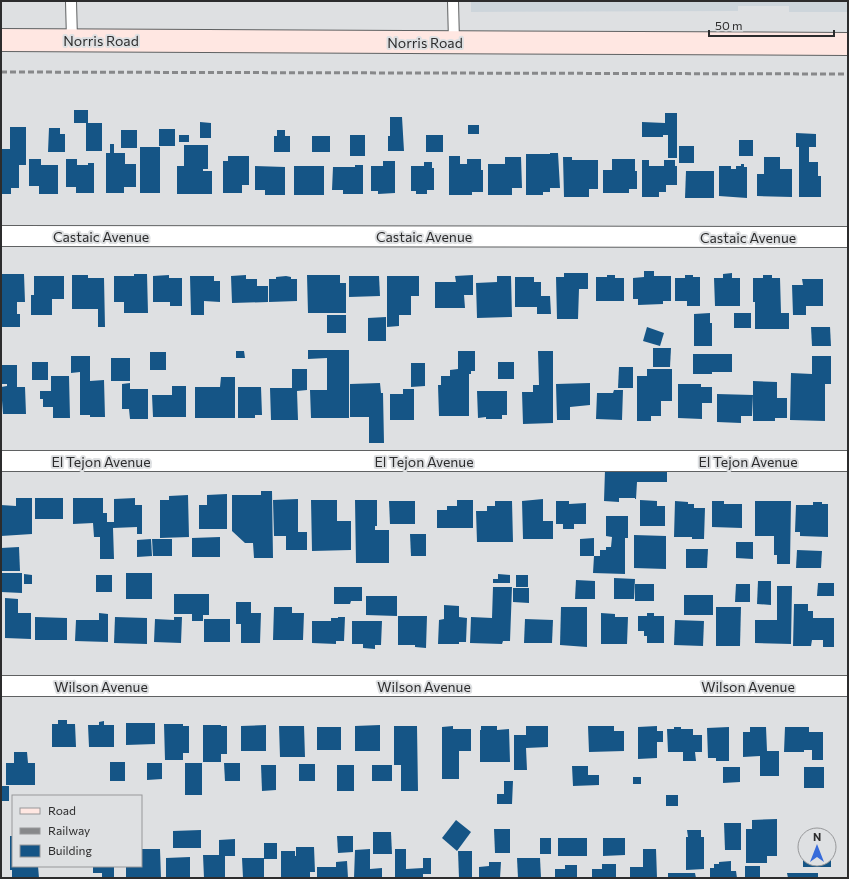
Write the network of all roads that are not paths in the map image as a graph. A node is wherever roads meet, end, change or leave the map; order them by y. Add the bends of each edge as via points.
1 (71, 1) edge
2 (453, 1) edge
3 (1, 40) edge
4 (72, 40) junction
5 (454, 42) junction
6 (848, 44) edge
7 (1, 236) edge
8 (848, 237) edge
9 (1, 461) edge
10 (848, 461) edge
11 (1, 686) edge
12 (848, 686) edge

1 - 4 lane
2 - 5 lane
3 - 4 street, Norris Road
4 - 5 street, Norris Road
5 - 6 street, Norris Road
7 - 8 street, Castaic Avenue
9 - 10 street, El Tejon Avenue
11 - 12 street, Wilson Avenue

